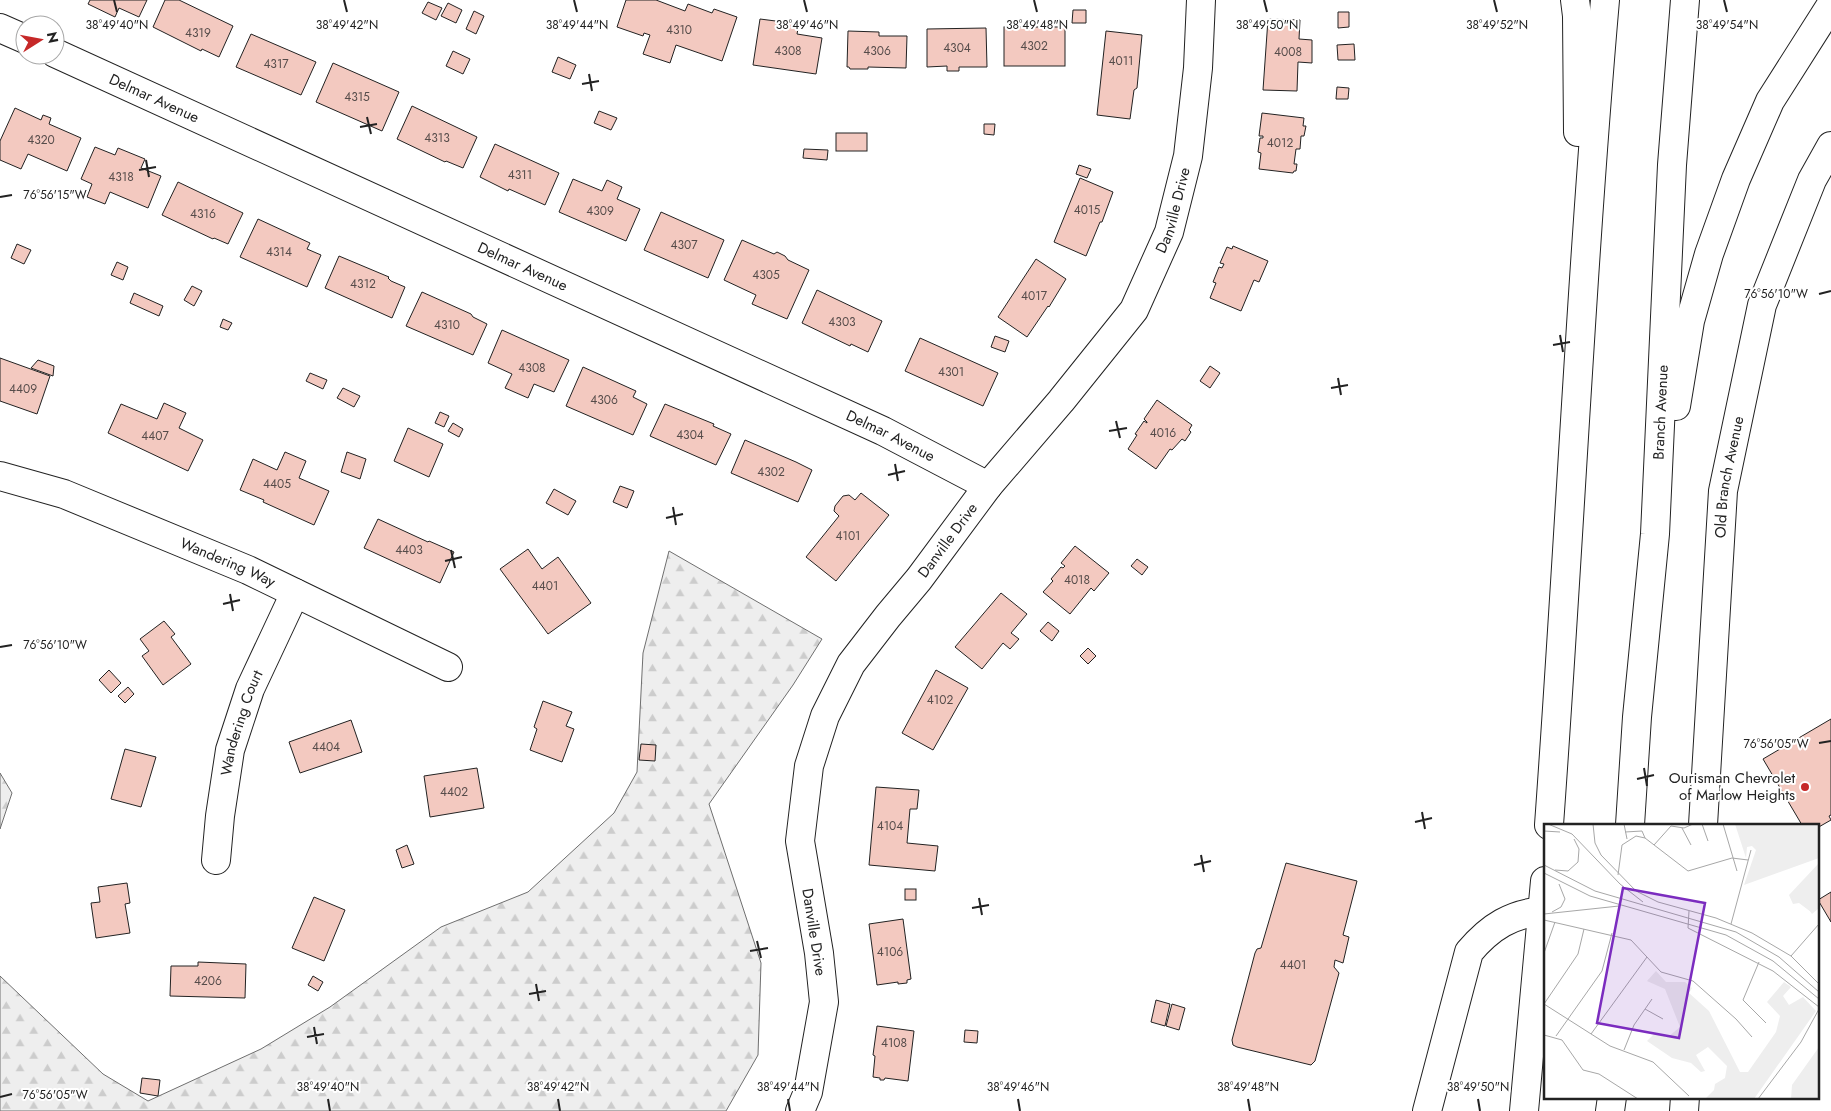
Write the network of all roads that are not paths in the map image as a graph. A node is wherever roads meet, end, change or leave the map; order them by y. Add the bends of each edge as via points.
1 (1201, 0) edge
2 (1575, 0) edge
3 (1605, 0) edge
4 (1685, 0) edge
5 (1831, 4) edge
6 (0, 28) edge
7 (15, 35) edge
8 (65, 57) edge
9 (1831, 146) edge
10 (1578, 363) junction
11 (0, 476) edge
12 (988, 486) junction
13 (1655, 534) junction
14 (295, 593) junction
15 (448, 668) dead end
16 (1549, 824) edge
17 (1630, 824) edge
18 (1703, 824) edge
19 (216, 860) dead end
20 (1544, 910) edge
21 (1612, 1098) edge
22 (1685, 1098) edge
23 (800, 1111) edge
24 (1427, 1111) edge
25 (1524, 1111) edge
26 (1610, 1111) edge
27 (1684, 1111) edge

1 - 12 main road, Danville Drive via 1198,68 1188,156 1169,232 1134,310
2 - 10 main road via 1579,160
3 - 10 main road
4 - 13 main road, Branch Avenue via 1672,165
5 - 13 main road via 1770,101 1736,179 1709,254 1690,321
6 - 7 main road
8 - 12 main road, Delmar Avenue via 883,431
9 - 18 main road, Old Branch Avenue via 1812,180 1762,305 1724,491
10 - 16 main road
11 - 14 main road, Wandering Way via 64,494 248,570
12 - 23 main road, Danville Drive via 851,664 825,716 809,766 800,841 824,1002 808,1092
13 - 17 main road, Branch Avenue
14 - 15 main road, Wandering Way
14 - 19 main road, Wandering Court via 250,690 230,750
20 - 24 main road via 1508,918 1484,935 1470,952
20 - 25 main road
21 - 26 main road
22 - 27 main road

